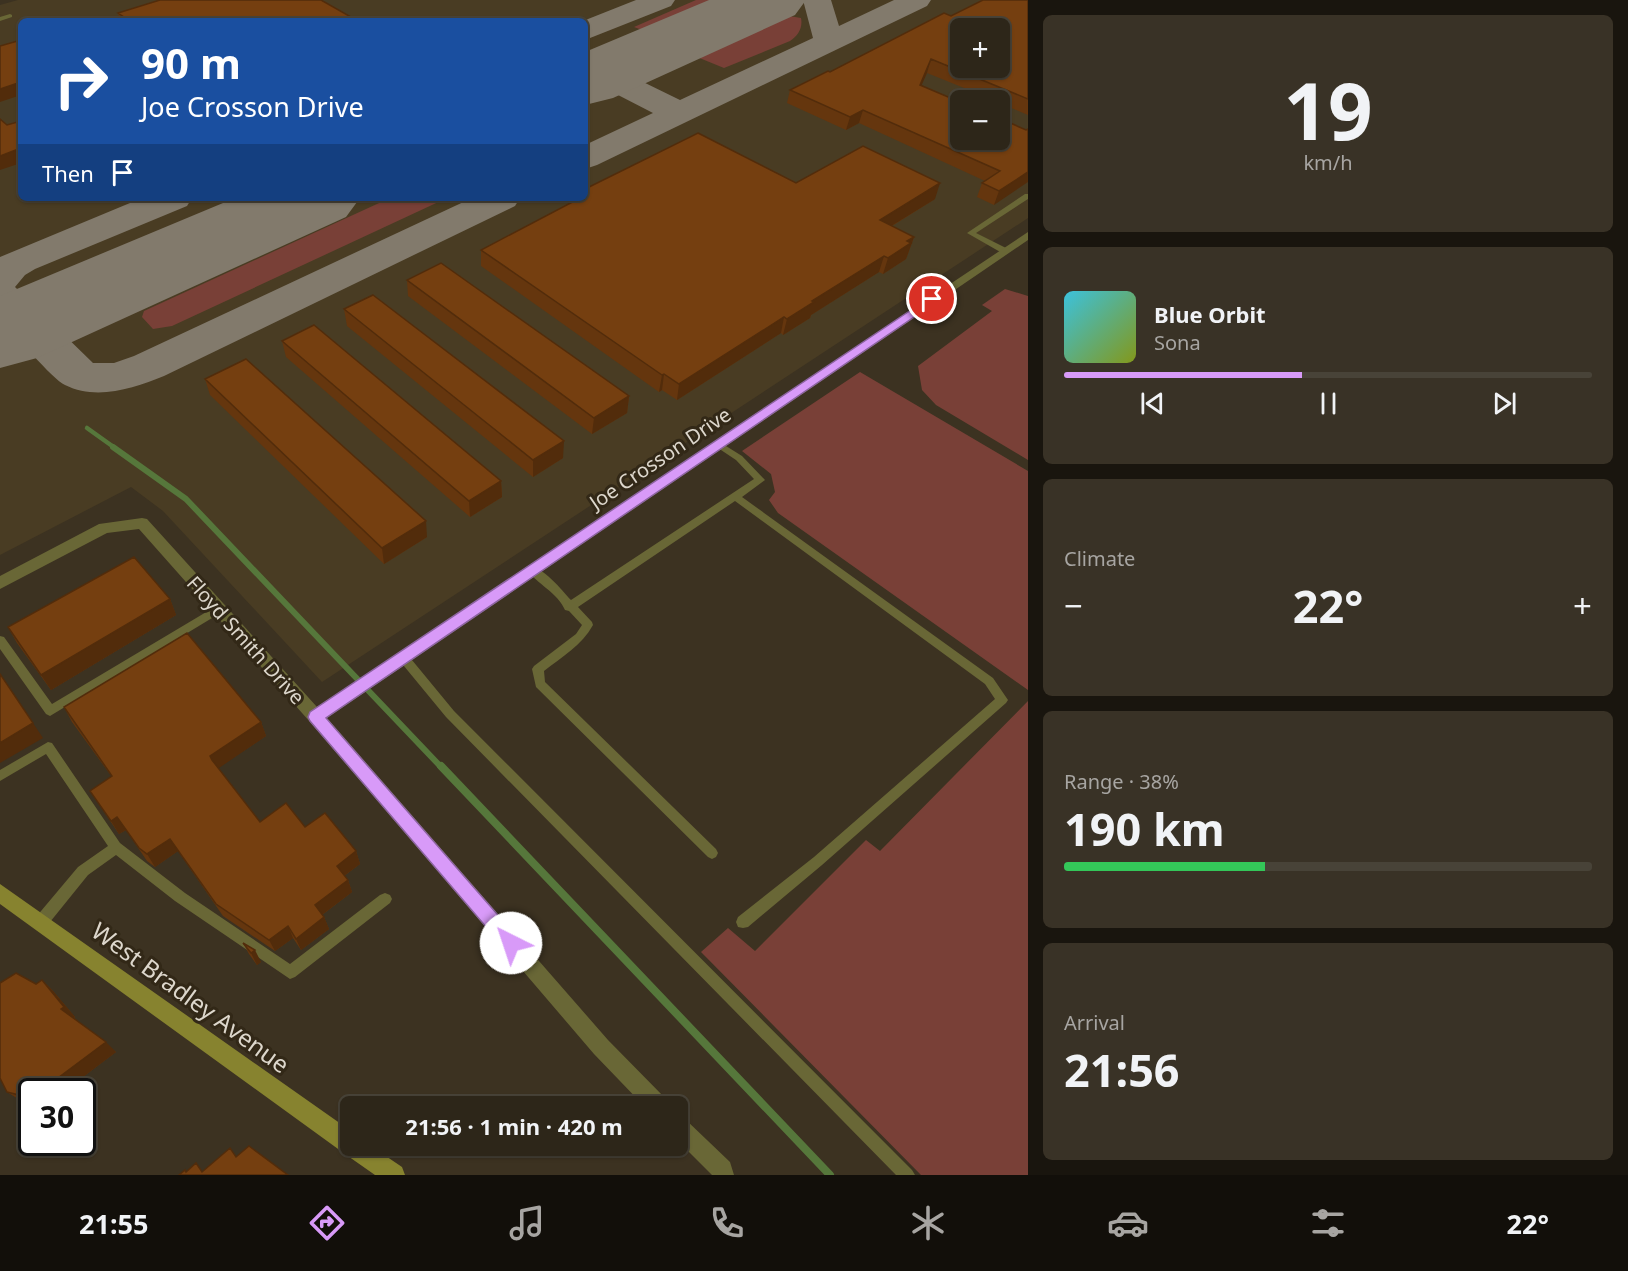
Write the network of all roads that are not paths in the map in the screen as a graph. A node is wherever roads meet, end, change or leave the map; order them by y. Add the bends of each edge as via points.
1 (10, 16) dead end
2 (0, 19) edge
3 (1028, 196) edge
4 (1028, 235) edge
5 (1005, 250) junction
6 (718, 444) junction
7 (736, 497) junction
8 (531, 569) junction
9 (0, 583) edge
10 (569, 607) junction
11 (218, 609) junction
12 (3, 638) edge
13 (397, 661) junction
14 (315, 717) junction
15 (0, 776) edge
16 (116, 847) junction
17 (712, 854) dead end
18 (0, 893) edge
19 (385, 899) dead end
20 (41, 922) junction
21 (743, 922) dead end
22 (649, 1096) edge
23 (688, 1135) edge
24 (340, 1136) edge
25 (367, 1156) edge
26 (394, 1175) edge
27 (723, 1175) edge
28 (907, 1175) edge

1 - 2 lane
3 - 5 lane via 971,234
4 - 5 street, Joe Crosson Drive
5 - 6 street, Joe Crosson Drive
6 - 7 lane via 739,458 760,480
6 - 8 street, Joe Crosson Drive
7 - 10 lane
7 - 21 lane via 989,681 1002,700
8 - 10 lane
8 - 13 street, Joe Crosson Drive
9 - 11 street, Floyd Smith Drive via 104,528 141,523
10 - 17 lane via 588,625 580,638 538,669 540,684
11 - 12 lane via 50,711
11 - 14 street, Floyd Smith Drive
13 - 14 street, Joe Crosson Drive
13 - 28 lane
14 - 22 street, Floyd Smith Drive via 601,1047
15 - 16 lane via 48,747
16 - 19 lane via 180,897 290,972
16 - 20 lane via 83,871
18 - 20 main road, West Bradley Avenue
20 - 24 main road, West Bradley Avenue
23 - 27 street
25 - 26 main road, West Bradley Avenue

